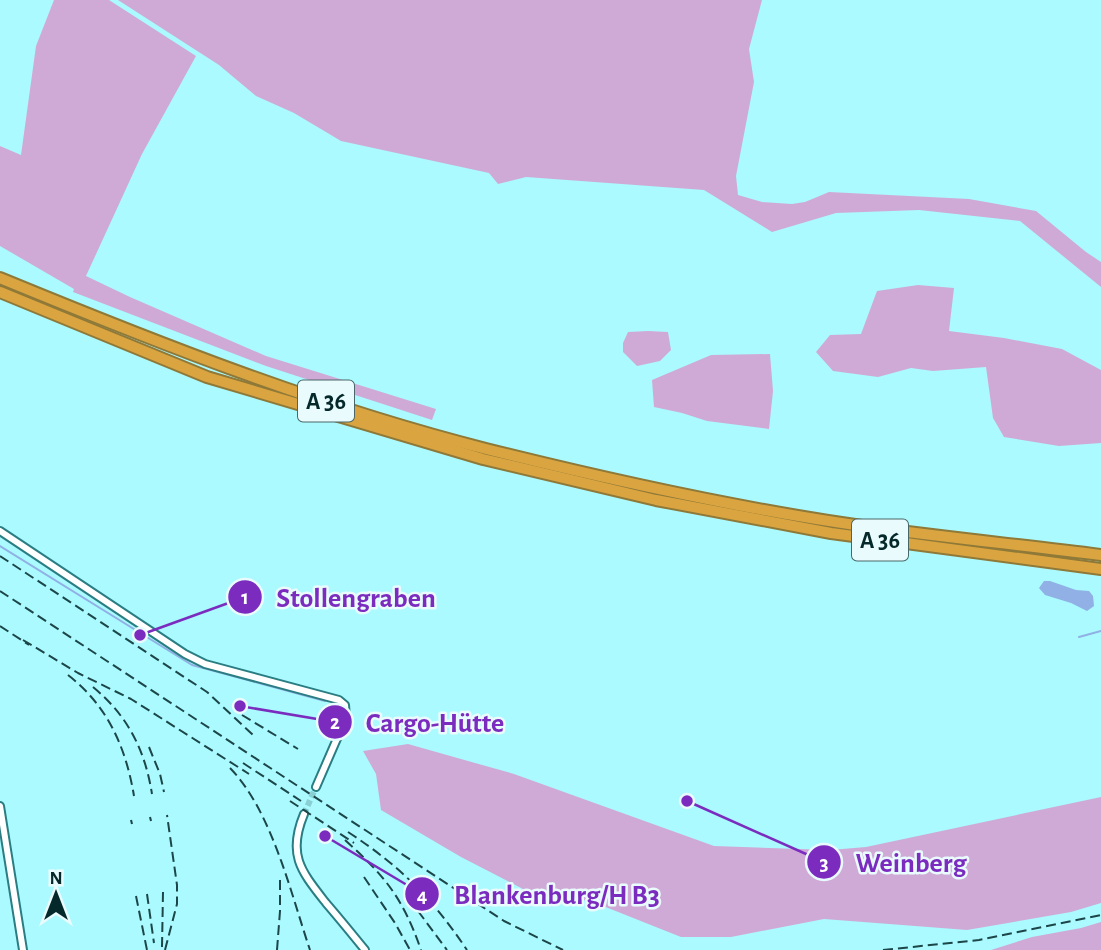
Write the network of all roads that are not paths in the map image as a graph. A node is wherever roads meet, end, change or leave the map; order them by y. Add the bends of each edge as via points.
1 (0, 278) edge
2 (0, 292) edge
3 (0, 531) edge
4 (1101, 555) edge
5 (1101, 569) edge
6 (316, 787) tunnel mouth
7 (0, 806) edge
8 (304, 814) tunnel mouth
9 (23, 950) edge
10 (365, 950) edge

1 - 4 highway, A 36 via 205,359 346,408 485,449 682,495 862,526
2 - 5 highway, A 36 via 208,377 483,459 656,500 831,533
3 - 6 street via 184,654 205,664 333,697 345,705 342,727
7 - 9 street
8 - 10 street via 296,840 302,872

